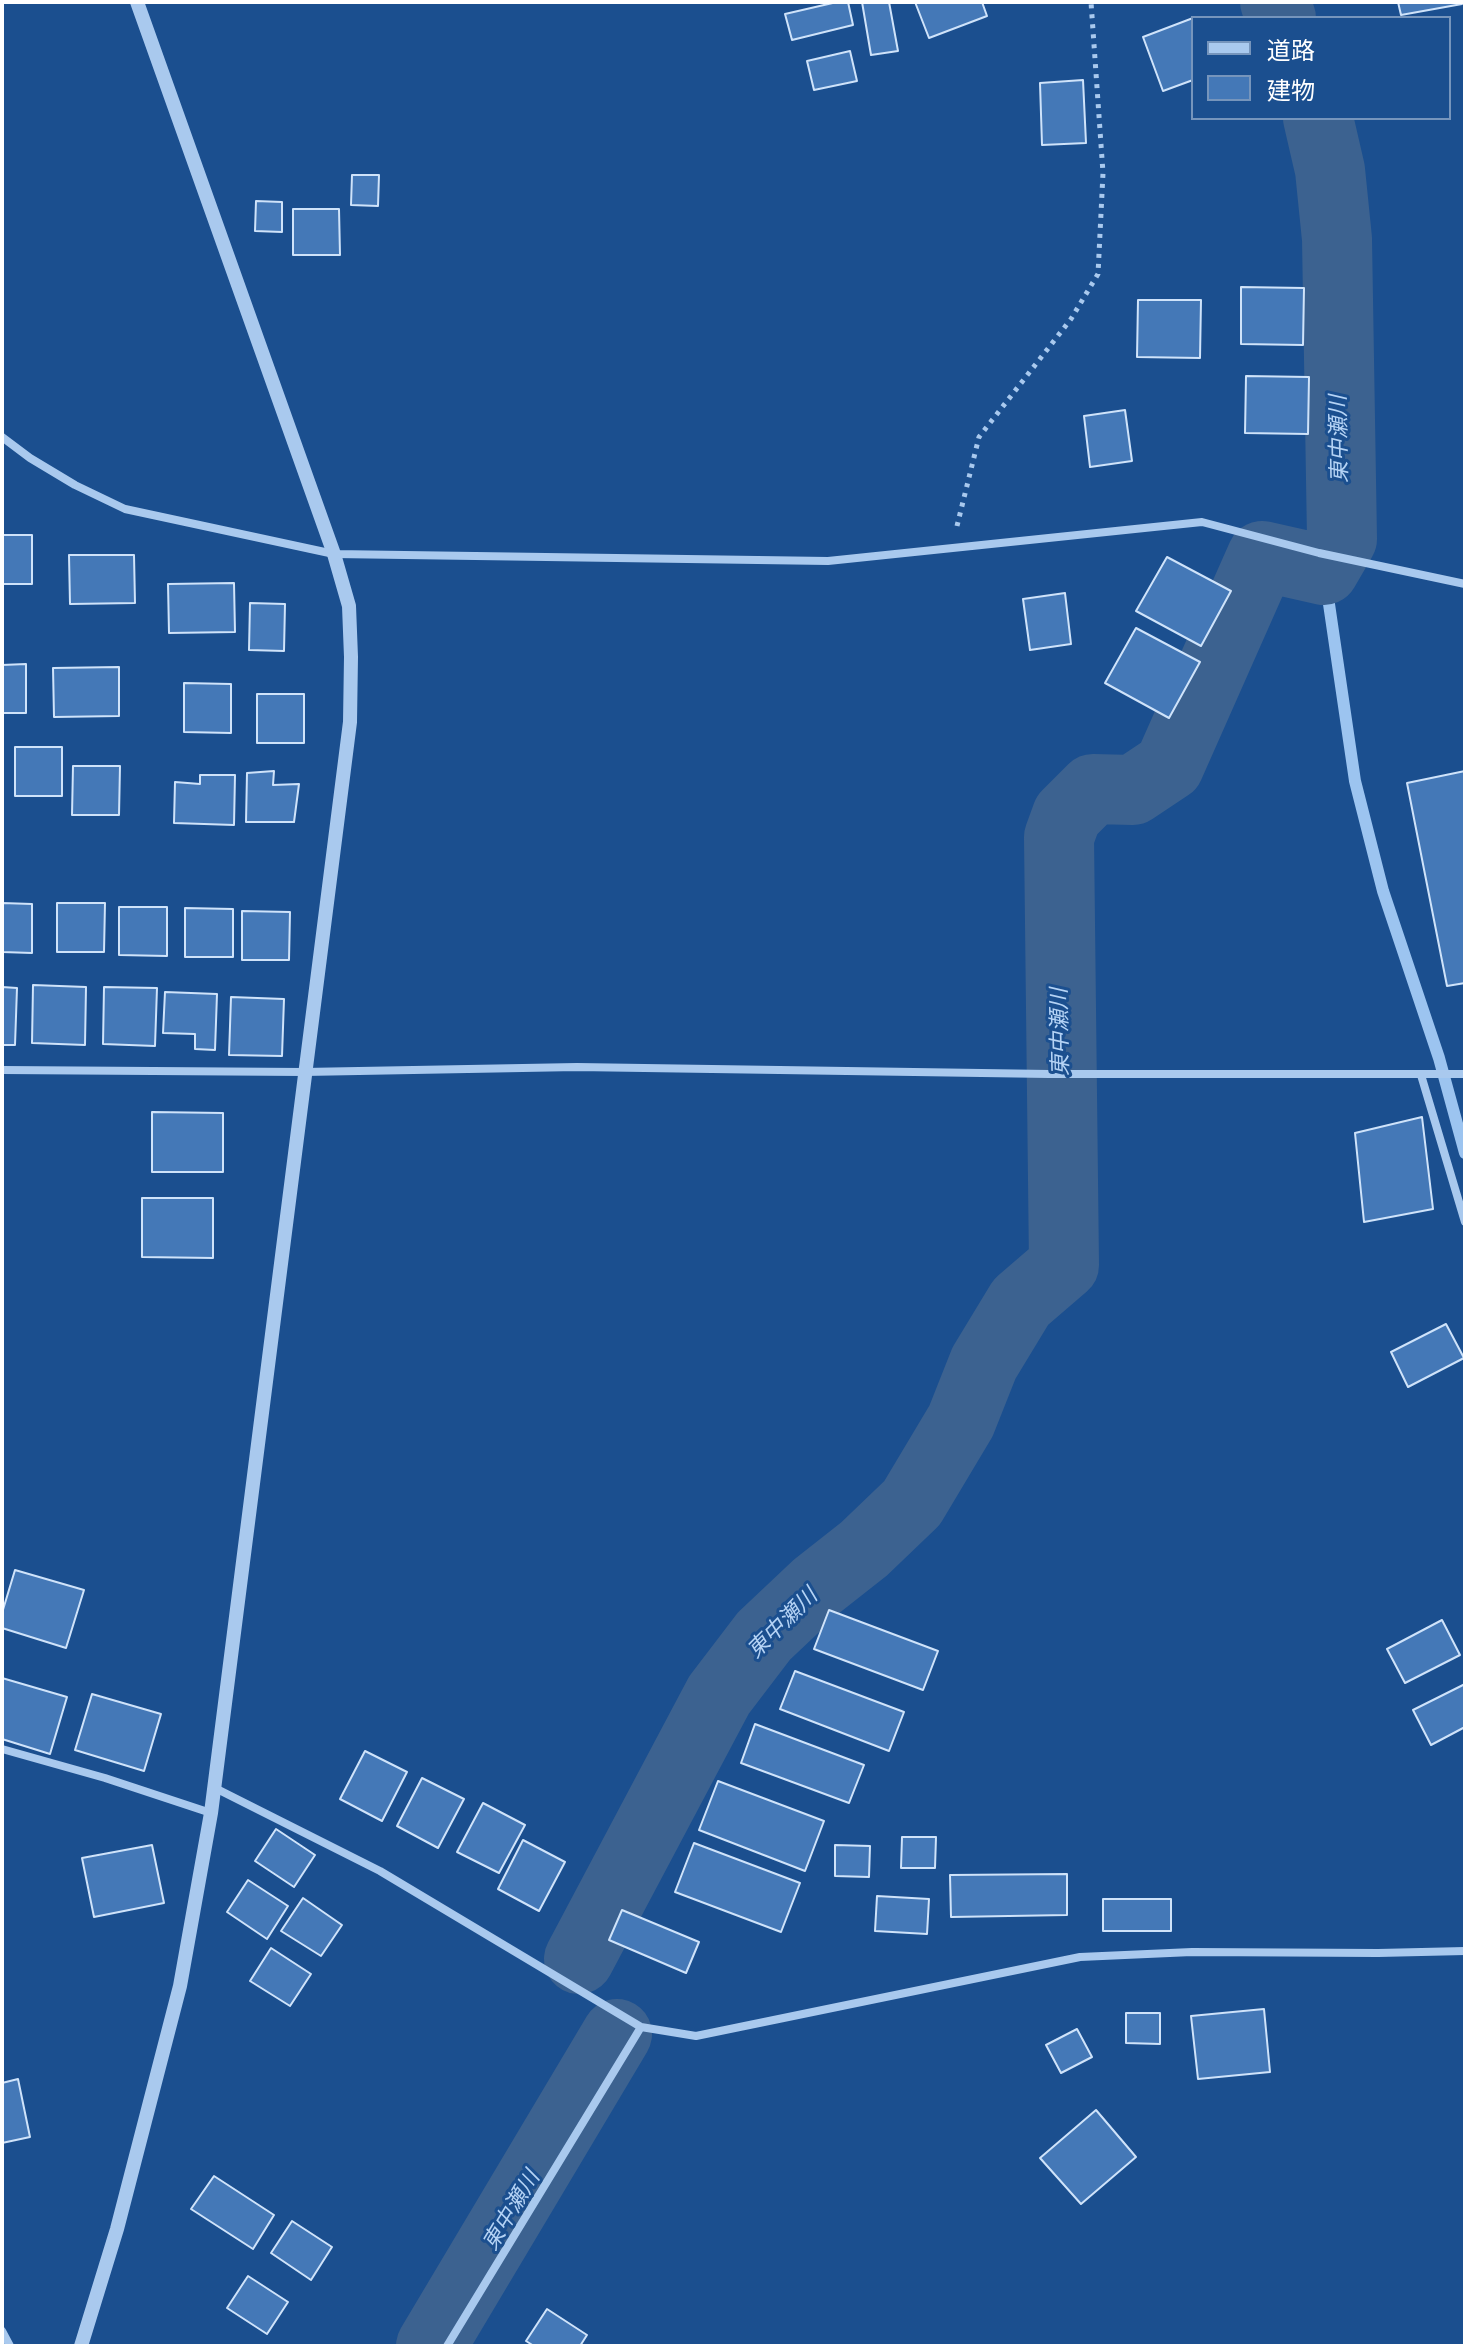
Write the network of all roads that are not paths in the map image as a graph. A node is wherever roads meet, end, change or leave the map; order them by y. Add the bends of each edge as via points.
1 (137, 2) edge
2 (2, 437) edge
3 (334, 554) junction
4 (1465, 584) edge
5 (2, 1070) edge
6 (304, 1072) junction
7 (1462, 1074) edge
8 (1421, 1075) junction
9 (1465, 1222) edge
10 (2, 1749) edge
11 (215, 1788) junction
12 (211, 1813) junction
13 (1465, 1951) edge
14 (641, 2027) junction
15 (2, 2331) edge
16 (10, 2346) edge
17 (81, 2346) edge
18 (447, 2346) edge

1 - 3 street
2 - 3 street via 63,478 125,509
3 - 4 street via 828,561 1202,522
3 - 6 street via 349,606 350,722
5 - 6 street
6 - 8 street via 577,1067
6 - 11 street
7 - 8 street
8 - 9 street
10 - 12 street
11 - 12 street
11 - 14 street via 380,1871
12 - 17 street via 177,1999
13 - 14 street via 1080,1957 696,2036
14 - 18 street
15 - 16 street

